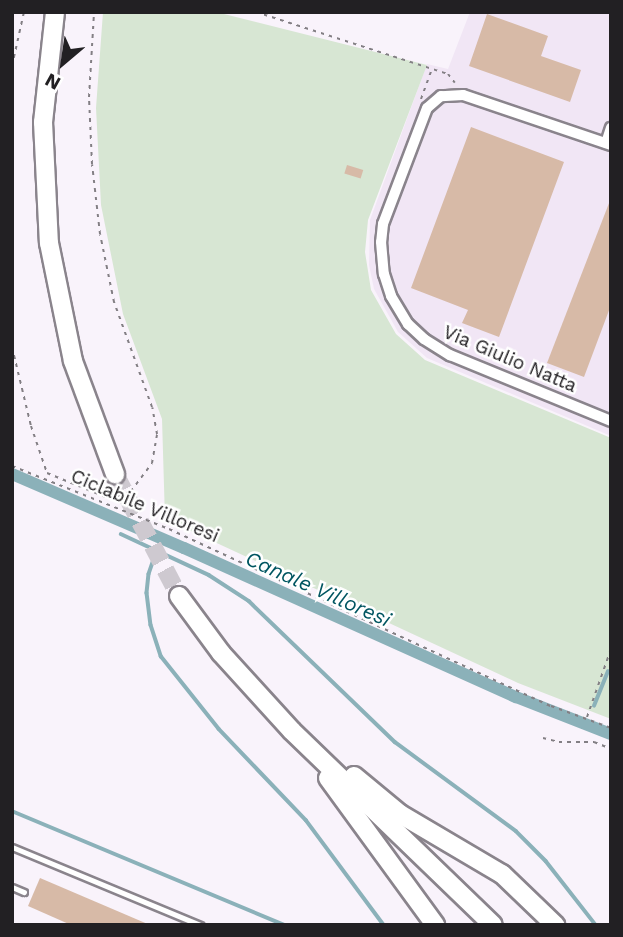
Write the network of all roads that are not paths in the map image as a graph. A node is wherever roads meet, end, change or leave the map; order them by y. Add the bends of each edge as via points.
1 (55, 12) edge
2 (611, 128) edge
3 (608, 144) edge
4 (611, 421) edge
5 (115, 474) tunnel mouth
6 (179, 596) tunnel mouth
7 (292, 731) junction
8 (12, 847) edge
9 (12, 887) edge
10 (24, 892) dead end
11 (490, 921) edge
12 (200, 925) edge
13 (435, 925) edge
14 (555, 925) edge

1 - 5 main road via 43,122 48,243 71,354
2 - 3 street
3 - 4 street, Via Giulio Natta via 463,95 446,94 427,108 383,224 382,263 391,296 408,324 441,351
6 - 7 main road via 221,653
7 - 11 main road
7 - 13 main road
7 - 14 main road via 400,814 502,874
8 - 12 lane
9 - 10 lane

